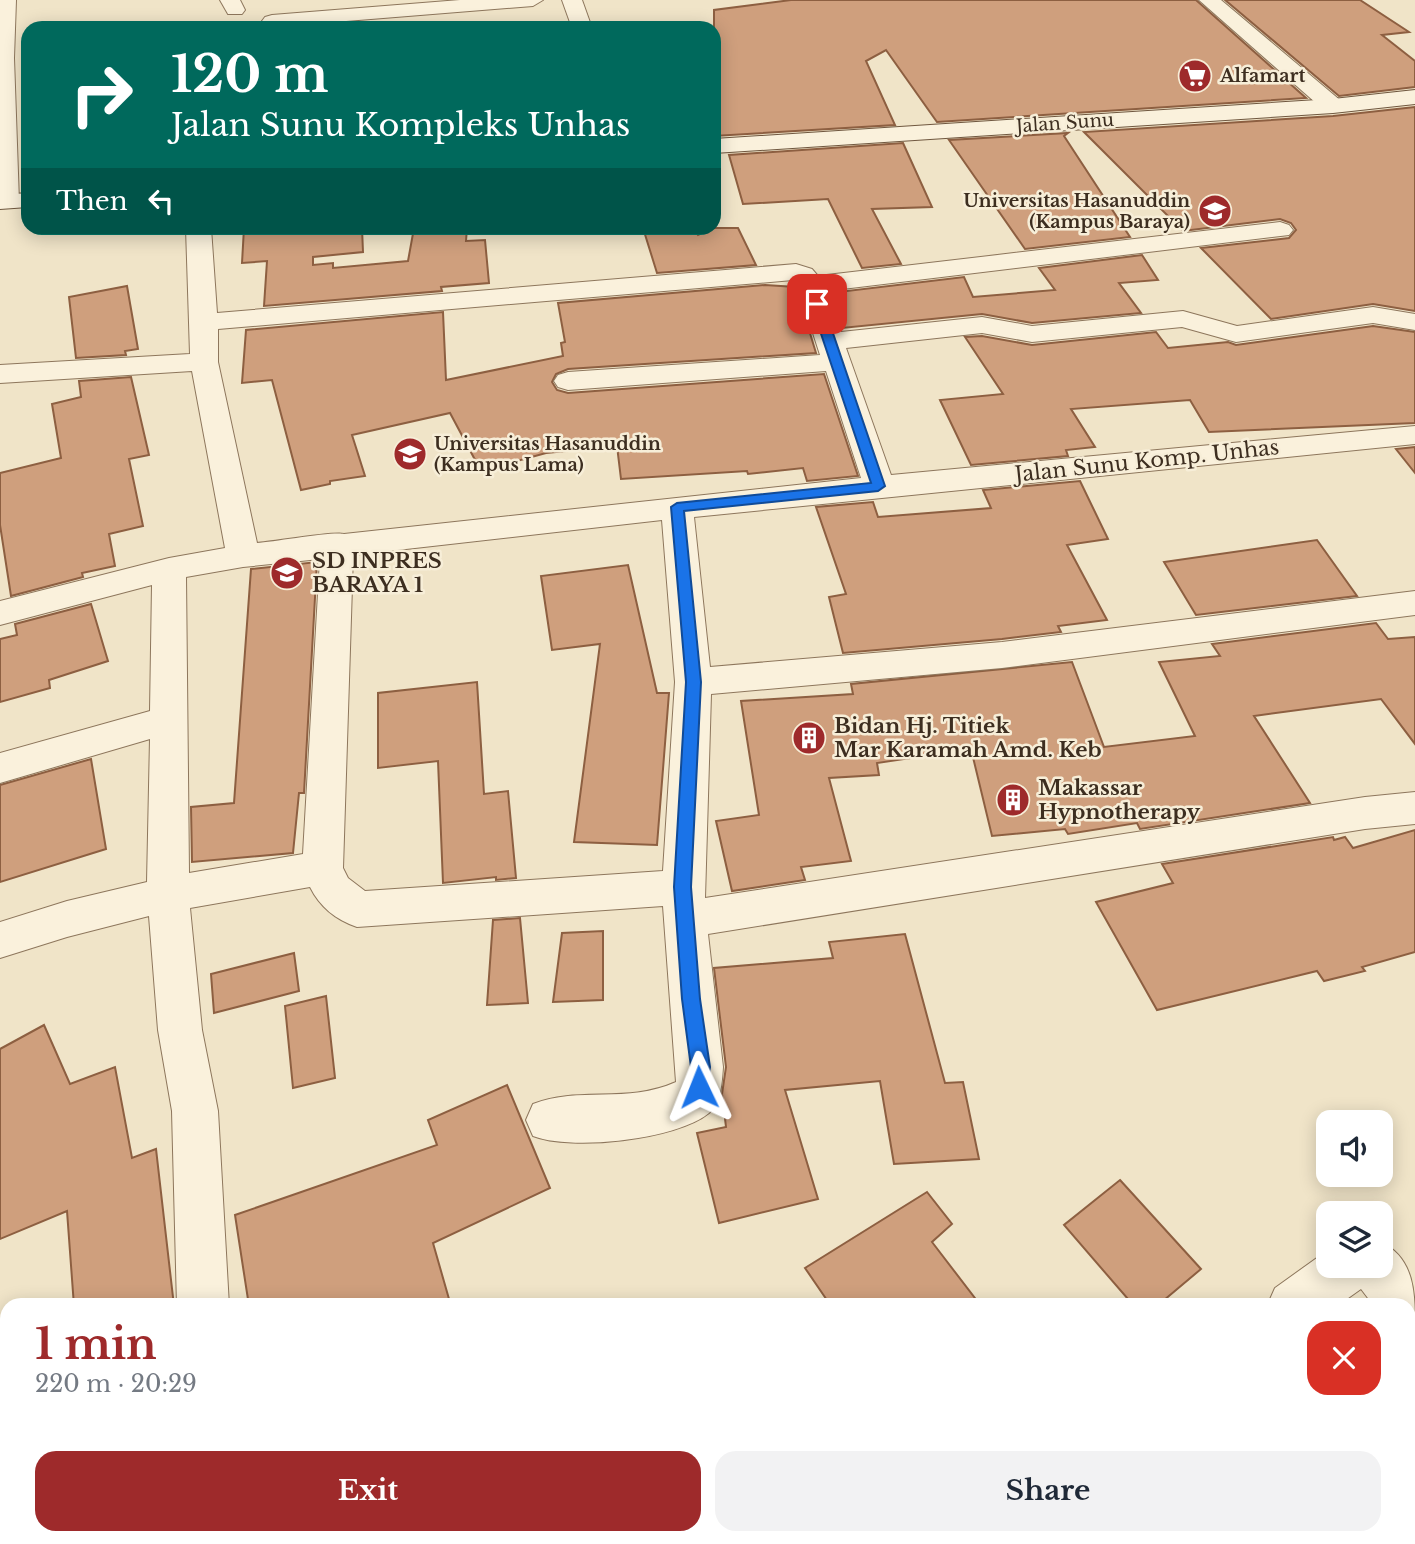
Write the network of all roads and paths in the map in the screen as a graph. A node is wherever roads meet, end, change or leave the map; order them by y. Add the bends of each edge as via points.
1 (6, 0) edge
2 (533, 0) edge
3 (572, 0) edge
4 (1209, 0) edge
5 (438, 4) edge
6 (272, 21) dead end
7 (580, 21) edge
8 (21, 56) edge
9 (2, 58) edge
10 (1415, 97) edge
11 (21, 99) edge
12 (6, 102) junction
13 (1334, 106) junction
14 (721, 146) edge
15 (12, 201) edge
16 (1280, 230) dead end
17 (198, 235) edge
18 (803, 279) junction
19 (204, 322) junction
20 (1415, 322) edge
21 (833, 352) junction
22 (204, 362) junction
23 (0, 374) edge
24 (568, 381) dead end
25 (1415, 435) edge
26 (878, 486) junction
27 (677, 507) junction
28 (337, 544) junction
29 (243, 555) junction
30 (169, 569) junction
31 (1415, 603) edge
32 (0, 612) edge
33 (693, 682) junction
34 (168, 720) junction
35 (0, 768) edge
36 (1415, 808) edge
37 (323, 868) junction
38 (168, 894) junction
39 (684, 903) junction
40 (0, 940) edge
41 (550, 1120) dead end
42 (1333, 1278) edge
43 (1385, 1278) edge
44 (203, 1298) edge
45 (1304, 1298) edge
46 (1401, 1298) edge

1 - 9 street
2 - 5 street
3 - 7 street
4 - 13 street
5 - 6 street
8 - 9 street
9 - 12 street
10 - 13 street, Jalan Sunu
11 - 12 street
12 - 15 street
13 - 14 street, Jalan Sunu
16 - 18 street
17 - 19 street
18 - 19 street
18 - 21 street
19 - 22 street
20 - 21 street via 1373,315 1236,334 1183,319 1032,334 982,325
21 - 24 street
21 - 26 street
22 - 23 street
22 - 29 street
25 - 26 street, Jalan Sunu Komp. Unhas
26 - 27 street, Jalan Sunu Komp. Unhas
27 - 28 street, Jalan Sunu Komp. Unhas
27 - 33 street
28 - 29 street, Jalan Sunu Komp. Unhas
28 - 37 street
29 - 30 street, Jalan Sunu Komp. Unhas
30 - 32 street, Jalan Sunu Komp. Unhas
30 - 34 street
31 - 33 street via 1002,655
33 - 39 street
34 - 35 street
34 - 38 street
36 - 39 street
37 - 38 street
37 - 39 street via 332,889 357,909
38 - 40 street
38 - 44 street via 180,1030 195,1111
39 - 41 street via 700,1067 699,1087 693,1097 665,1110 626,1118
42 - 45 street
43 - 46 street

